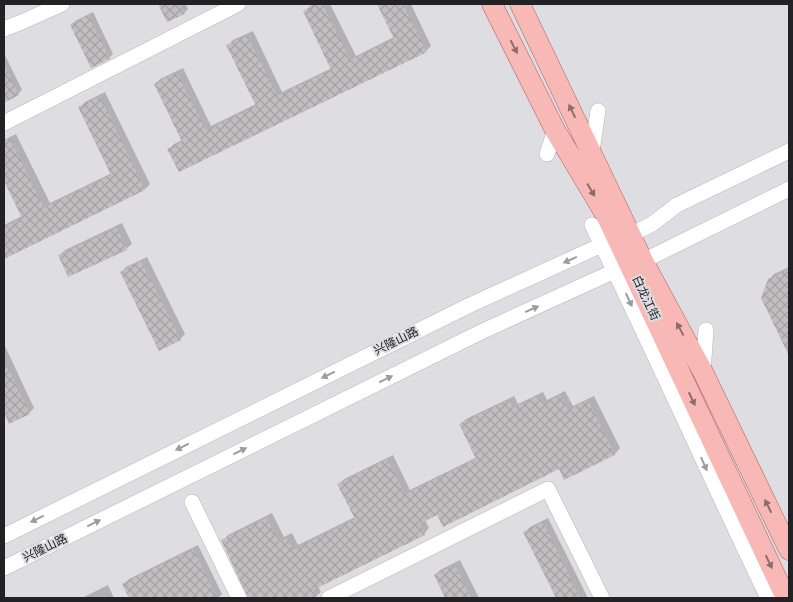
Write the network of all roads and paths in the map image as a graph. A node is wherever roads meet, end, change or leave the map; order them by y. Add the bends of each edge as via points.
1 (62, 4) edge
2 (238, 4) edge
3 (492, 4) edge
4 (520, 4) edge
5 (4, 29) edge
6 (598, 111) dead end
7 (4, 124) edge
8 (556, 130) junction
9 (592, 151) junction
10 (789, 151) edge
11 (547, 154) dead end
12 (789, 189) edge
13 (592, 225) dead end
14 (617, 239) junction
15 (629, 265) junction
16 (706, 330) dead end
17 (672, 356) junction
18 (703, 372) junction
19 (673, 394) junction
20 (192, 502) dead end
21 (728, 515) junction
22 (755, 533) junction
23 (4, 536) edge
24 (789, 550) edge
25 (4, 568) edge
26 (239, 598) edge
27 (329, 598) edge
28 (602, 598) edge
29 (768, 598) edge
30 (786, 598) edge

1 - 5 street
2 - 7 street
3 -> 8 main road, 白龙江街
9 -> 4 main road, 白龙江街
6 - 9 street
8 - 11 street
8 -> 14 main road, 白龙江街
9 - 14 main road, 白龙江街
10 - 14 street, 兴隆山路 via 677,205 652,224
12 - 15 street, 兴隆山路
13 - 14 street, 白龙江街
14 - 15 main road, 白龙江街
14 -> 23 street, 兴隆山路 via 470,304
15 - 17 main road, 白龙江街
18 -> 15 main road, 白龙江街
15 -> 19 street, 白龙江街
25 -> 15 street, 兴隆山路 via 483,331
16 - 18 street
17 - 19 street
17 -> 22 main road, 白龙江街
24 -> 18 main road, 白龙江街
19 -> 21 street, 白龙江街
20 - 26 street
21 - 22 street
21 - 29 street, 白龙江街
22 -> 30 main road, 白龙江街
27 - 28 street via 548,489

